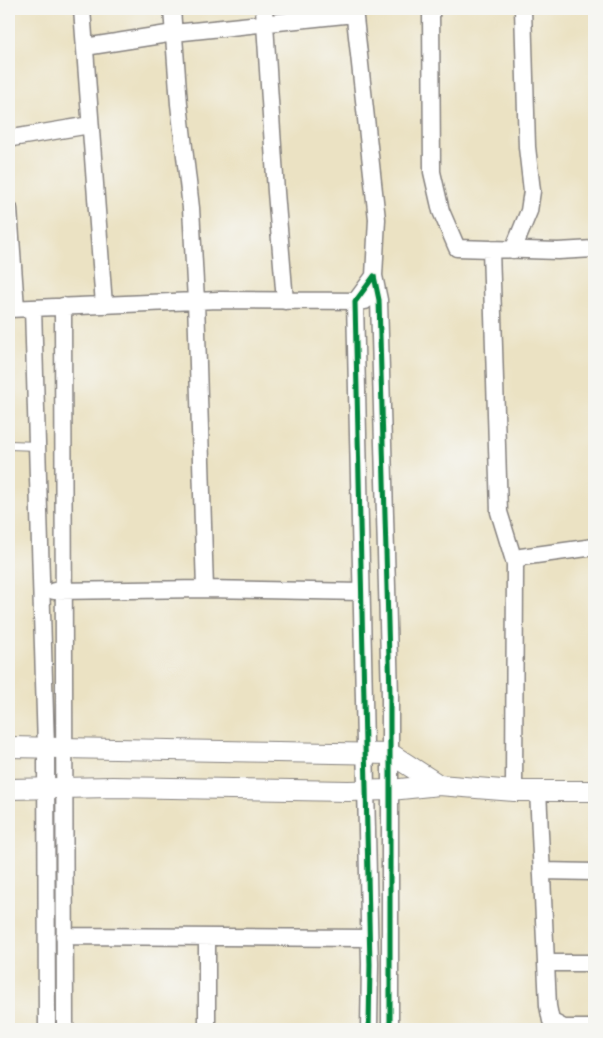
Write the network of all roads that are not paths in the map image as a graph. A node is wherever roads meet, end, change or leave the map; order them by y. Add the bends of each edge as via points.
1 (82, 9) edge
2 (172, 9) edge
3 (431, 9) edge
4 (523, 9) edge
5 (354, 11) edge
6 (265, 16) edge
7 (174, 33) junction
8 (85, 47) junction
9 (90, 125) junction
10 (9, 140) edge
11 (9, 209) edge
12 (491, 249) junction
13 (594, 249) edge
14 (513, 250) junction
15 (374, 276) junction
16 (285, 300) junction
17 (379, 300) junction
18 (196, 301) junction
19 (354, 302) junction
20 (104, 305) junction
21 (63, 306) junction
22 (13, 308) edge
23 (33, 308) junction
24 (9, 445) edge
25 (37, 446) junction
26 (594, 547) edge
27 (515, 564) junction
28 (206, 589) junction
29 (41, 591) junction
30 (64, 591) junction
31 (361, 592) junction
32 (9, 747) edge
33 (55, 748) junction
34 (365, 754) junction
35 (391, 754) junction
36 (439, 786) junction
37 (55, 788) junction
38 (9, 789) edge
39 (391, 790) junction
40 (538, 790) junction
41 (366, 791) junction
42 (514, 791) junction
43 (594, 791) edge
44 (542, 871) junction
45 (594, 872) edge
46 (64, 936) junction
47 (207, 937) junction
48 (369, 938) junction
49 (594, 963) edge
50 (546, 964) junction
51 (594, 1028) edge
52 (47, 1029) edge
53 (65, 1029) edge
54 (207, 1029) edge
55 (369, 1029) edge
56 (390, 1029) edge

1 - 8 street
2 - 7 street
3 - 12 street via 432,172 441,211 458,248
4 - 14 street via 527,147 532,191 529,211
5 - 6 street
5 - 15 street via 377,219
6 - 7 street
6 - 16 street
7 - 8 street
7 - 18 street via 191,208
8 - 9 street
9 - 10 street
9 - 20 street
11 - 22 street
12 - 14 street
12 - 27 street via 499,512
13 - 14 street
15 - 17 street
15 - 19 street
16 - 18 street
16 - 19 street
17 - 19 street
17 - 35 street
18 - 20 street
18 - 28 street
19 - 31 street
20 - 21 street
21 - 23 street
21 - 30 street
22 - 23 street
23 - 25 street
24 - 25 lane
25 - 29 street
26 - 27 street via 521,557
27 - 42 street
28 - 30 street
28 - 31 street
29 - 30 street
29 - 33 street
30 - 33 street
31 - 34 street
32 - 33 street
33 - 34 street
33 - 37 street
34 - 35 street
34 - 41 street
35 - 36 street
35 - 39 street
36 - 39 street
36 - 42 street
37 - 38 street
37 - 41 street
37 - 46 street
37 - 52 street
39 - 41 street
39 - 56 street
40 - 42 street
40 - 43 street
40 - 44 street
41 - 48 street
44 - 45 street
44 - 50 street
46 - 47 street
46 - 53 street
47 - 48 street
47 - 54 street
48 - 55 street
49 - 50 street
50 - 51 street via 552,1021 564,1028

